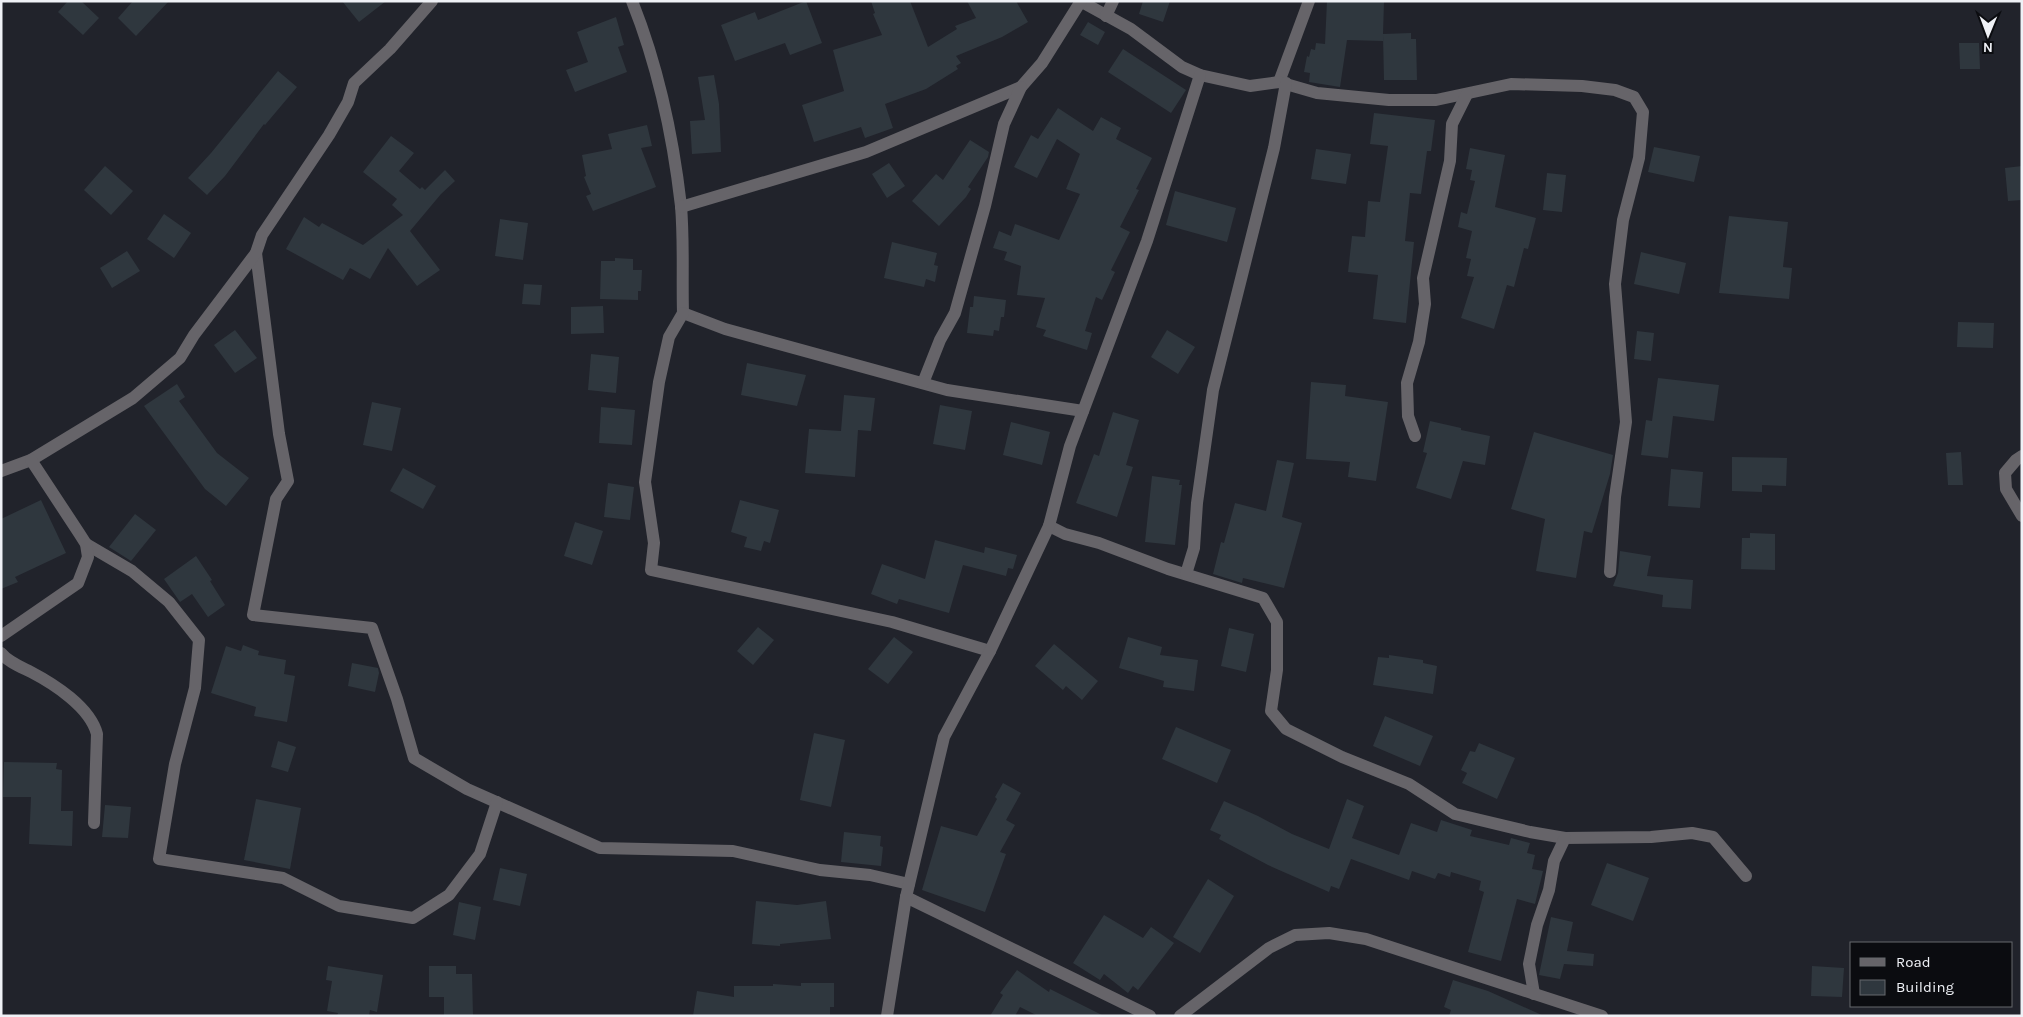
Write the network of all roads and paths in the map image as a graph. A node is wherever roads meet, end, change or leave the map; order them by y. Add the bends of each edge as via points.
1 (432, 1) edge
2 (632, 1) edge
3 (1082, 1) edge
4 (1113, 1) edge
5 (1309, 1) edge
6 (1106, 16) junction
7 (1200, 75) junction
8 (1283, 82) junction
9 (1021, 87) junction
10 (1467, 94) junction
11 (681, 207) junction
12 (256, 252) junction
13 (683, 313) junction
14 (923, 383) junction
15 (1083, 411) junction
16 (1415, 436) dead end
17 (2022, 456) edge
18 (32, 460) junction
19 (1, 471) edge
20 (2022, 516) edge
21 (1049, 526) junction
22 (86, 544) junction
23 (1610, 572) dead end
24 (1186, 574) junction
25 (1, 636) edge
26 (990, 651) junction
27 (1, 653) edge
28 (497, 802) junction
29 (94, 823) dead end
30 (1565, 838) junction
31 (1746, 876) dead end
32 (909, 884) junction
33 (906, 897) junction
34 (1534, 994) junction
35 (887, 1016) edge
36 (1150, 1016) edge
37 (1180, 1016) edge
38 (1602, 1016) edge

1 - 12 street via 390,49 354,83 348,102 329,135 267,227
2 - 11 street via 663,97
3 - 6 street
3 - 9 street via 1042,63
4 - 6 street
5 - 8 street
6 - 7 street via 1131,29 1182,67
7 - 8 street via 1250,86
7 - 15 street via 1147,241
8 - 10 street via 1318,93 1389,100 1436,100
8 - 24 street via 1274,148 1213,390 1194,548
9 - 11 street via 866,152
9 - 14 street via 1004,124 955,313
10 - 16 street via 1452,124 1450,161 1423,278 1425,304 1419,342 1406,382 1408,416
10 - 23 street via 1511,84 1582,86 1615,90 1634,97 1643,112 1639,158 1623,220 1614,284 1626,422 1614,497
11 - 13 street
12 - 18 street via 180,358 133,398
12 - 28 street via 288,481 276,499 254,615 372,628 414,758
13 - 14 street via 725,329
13 - 26 street via 668,337 645,482 654,543 651,570 892,622
14 - 15 street via 947,390
15 - 21 street via 1070,446
17 - 20 street via 2005,472 2006,489
18 - 19 street
18 - 22 street
21 - 24 street
21 - 26 street
22 - 25 street via 88,557 78,583
22 - 28 street via 132,571 169,602 199,640 195,688 175,764 159,859 283,878 340,906 413,918 449,895 480,854
24 - 30 street via 1263,598 1277,622 1277,670 1271,711 1286,729 1342,757 1409,784 1455,814
26 - 32 street via 944,737
27 - 29 street via 46,680 86,712 94,724 97,734
28 - 32 street via 600,848 733,851 820,870 870,875
30 - 31 street via 1692,833 1713,837
30 - 34 street via 1554,861 1528,964
32 - 33 street
33 - 35 street
33 - 36 street
34 - 37 street via 1366,939 1329,933 1295,935 1269,948
34 - 38 street

